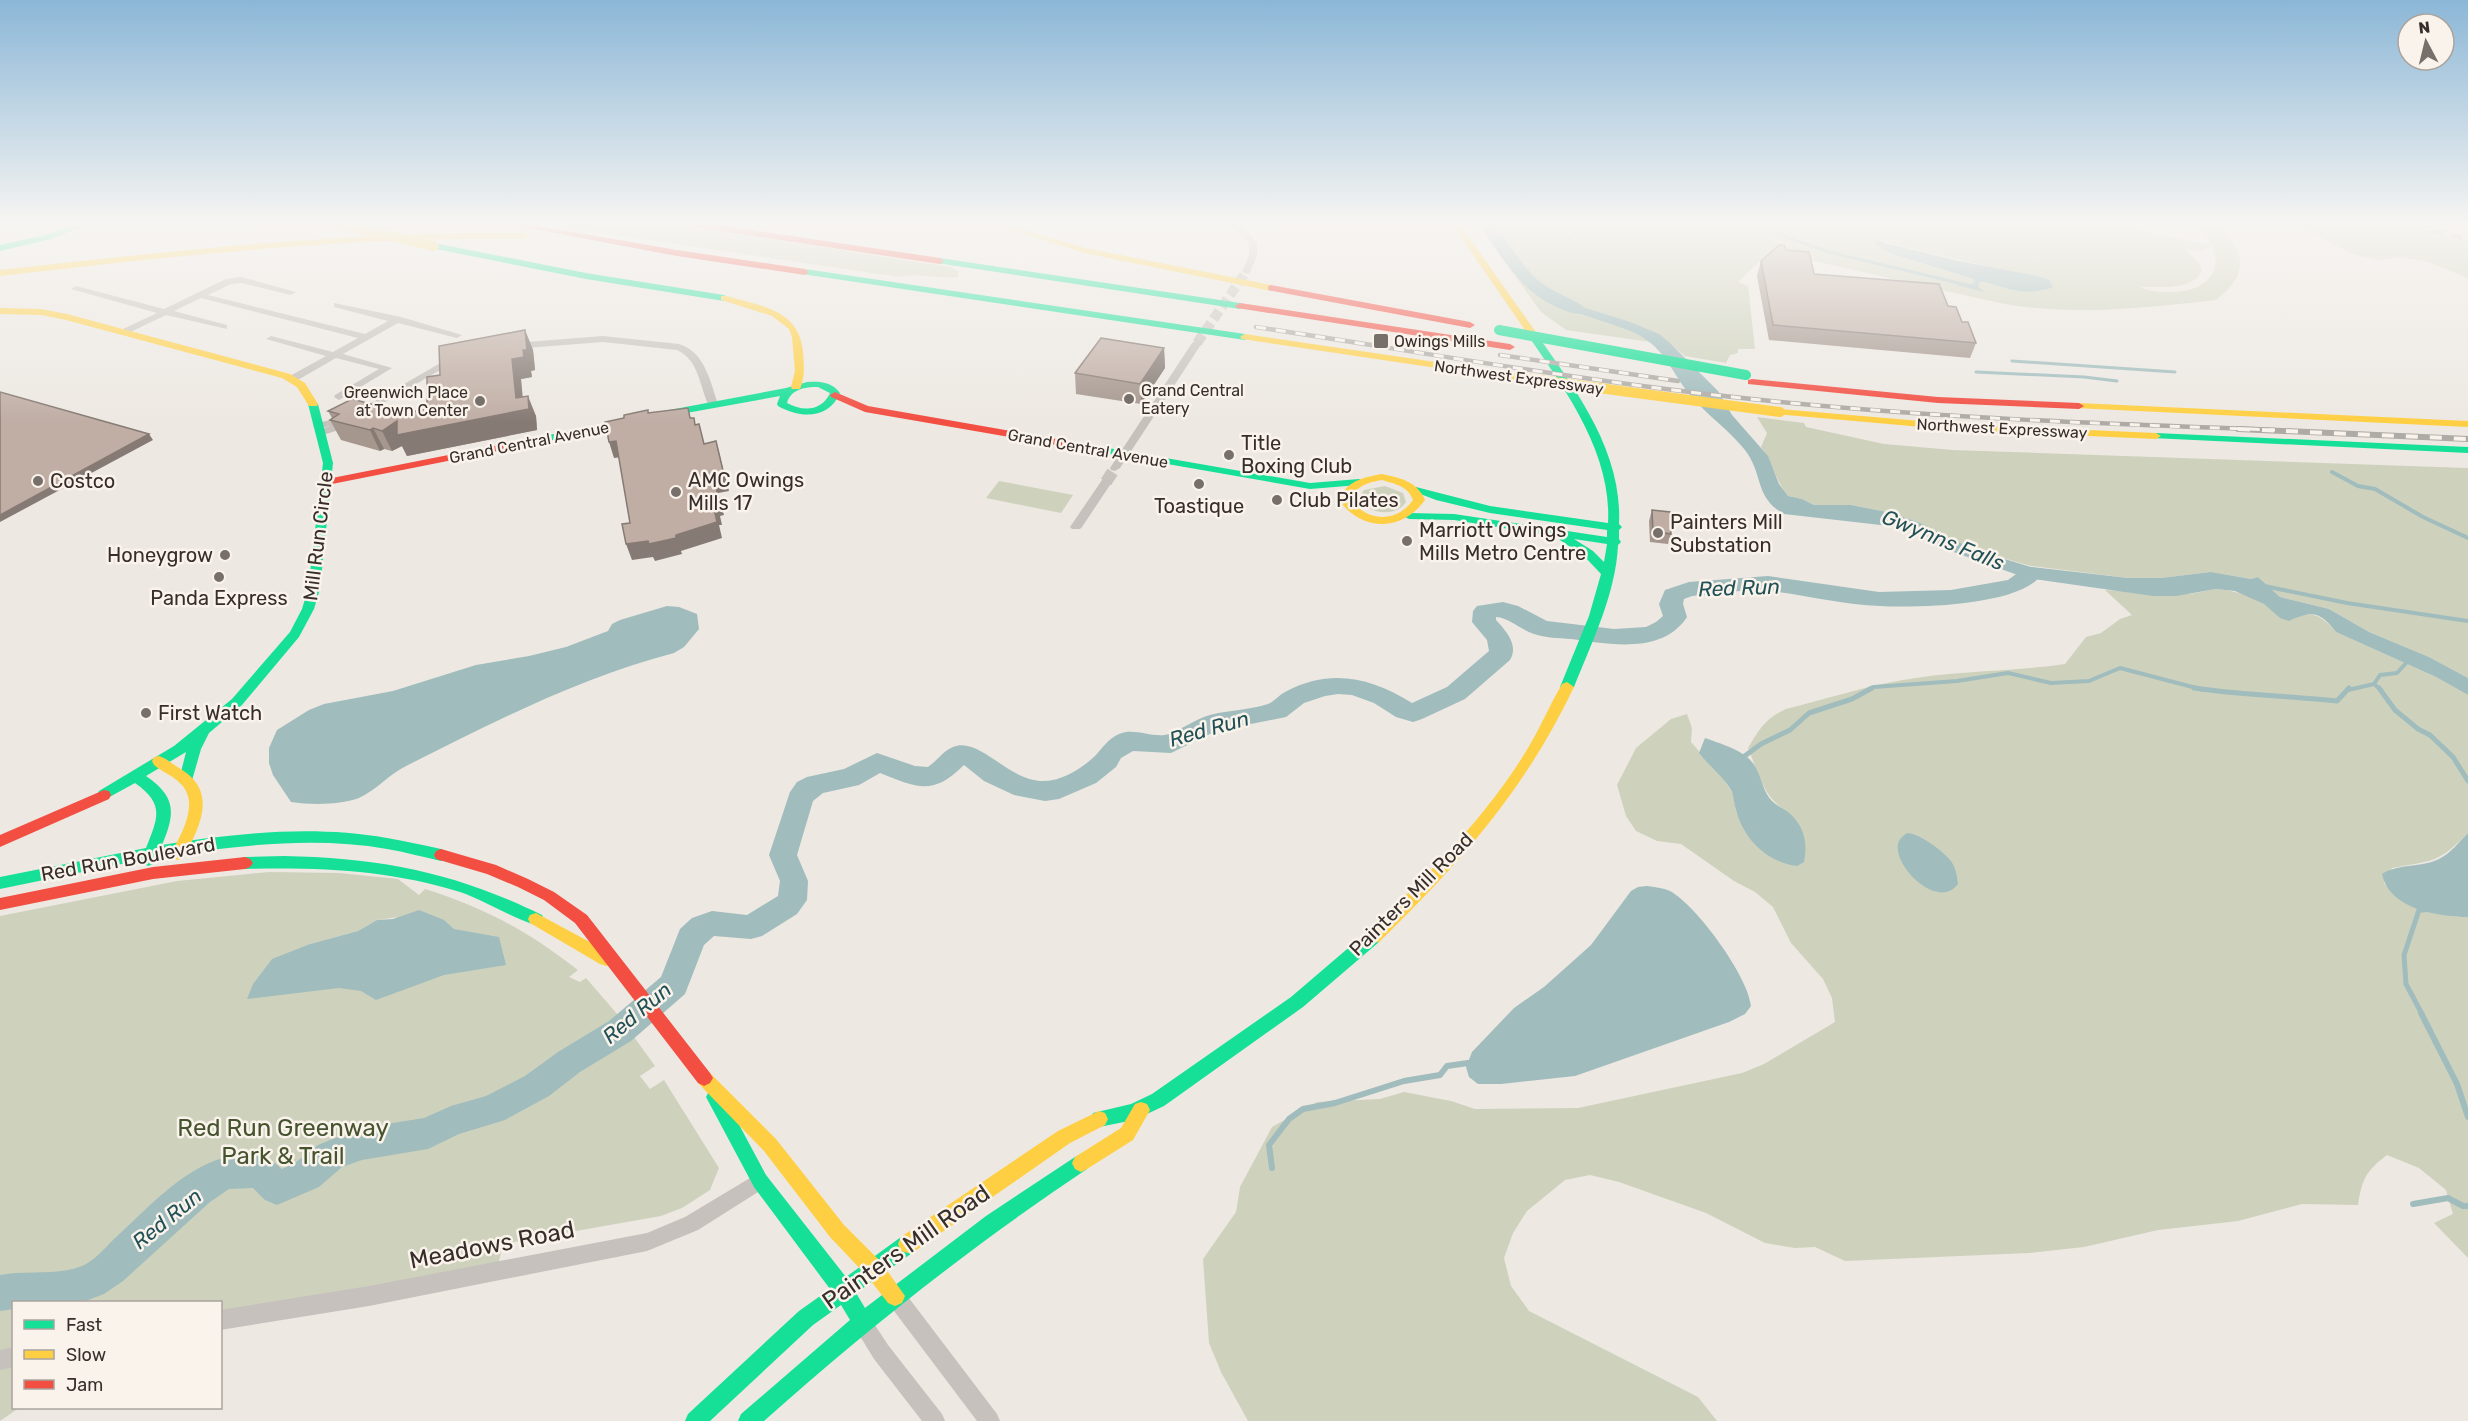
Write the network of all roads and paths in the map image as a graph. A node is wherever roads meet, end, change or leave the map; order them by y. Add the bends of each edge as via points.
1 (77, 289) edge
2 (211, 289) edge
3 (280, 289) edge
4 (668, 289) edge
5 (923, 289) edge
6 (1127, 289) edge
7 (1281, 289) edge
8 (1501, 289) edge
9 (291, 292) dead end
10 (200, 295) junction
11 (337, 305) dead end
12 (0, 311) edge
13 (165, 312) junction
14 (398, 319) junction
15 (224, 327) dead end
16 (124, 332) junction
17 (457, 335) dead end
18 (367, 337) junction
19 (271, 339) dead end
20 (1197, 343) tunnel mouth
21 (502, 348) edge
22 (471, 353) edge
23 (335, 355) junction
24 (1749, 378) junction
25 (292, 379) junction
26 (792, 389) junction
27 (835, 395) junction
28 (339, 397) dead end
29 (731, 402) junction
30 (713, 404) junction
31 (783, 406) junction
32 (865, 409) junction
33 (818, 410) junction
34 (2468, 424) edge
35 (319, 429) junction
36 (2468, 450) edge
37 (1124, 455) junction
38 (1115, 468) tunnel mouth
39 (327, 482) junction
40 (1106, 482) tunnel mouth
41 (1359, 482) junction
42 (1310, 486) junction
43 (1416, 490) junction
44 (1348, 506) junction
45 (1409, 516) junction
46 (1076, 527) dead end
47 (1616, 527) junction
48 (1554, 533) junction
49 (1615, 542) junction
50 (1609, 575) junction
51 (207, 728) junction
52 (159, 761) junction
53 (137, 777) junction
54 (186, 780) junction
55 (165, 799) junction
56 (89, 804) junction
57 (0, 841) edge
58 (182, 847) junction
59 (151, 851) junction
60 (172, 870) junction
61 (143, 874) junction
62 (0, 883) edge
63 (0, 904) edge
64 (613, 963) junction
65 (707, 1082) junction
66 (1141, 1110) junction
67 (760, 1181) junction
68 (874, 1269) junction
69 (844, 1291) junction
70 (895, 1296) junction
71 (222, 1320) edge
72 (862, 1323) junction
73 (694, 1421) edge
74 (748, 1421) edge
75 (935, 1421) edge
76 (990, 1421) edge

1 - 13 street
2 - 10 street
3 - 9 street
4 - 26 main road, bridge via 728,299 788,322 798,336 801,378
5 - 36 main road, Northwest Expressway, bridge via 1780,412 1956,427
6 - 24 main road, Northwest Expressway via 1510,347
7 - 24 main road, bridge
8 - 47 main road, Painters Mill Road via 1587,417 1606,468
10 - 13 street
10 - 18 street
11 - 14 street
12 - 16 main road, Mill Run Circle via 51,314
13 - 15 street
13 - 16 street
14 - 17 street
14 - 18 street
16 - 25 main road, Mill Run Circle
18 - 23 street
19 - 23 street
20 - 37 street
21 - 30 street via 603,339 680,347 697,360
22 - 35 street via 447,360 340,426
23 - 25 street
23 - 28 street via 387,368
24 - 34 main road, Northwest Expressway via 1938,400
25 - 35 main road, Mill Run Circle via 311,398
26 - 27 main road, Grand Central Avenue via 819,384 832,389
26 - 29 main road, Grand Central Avenue
26 - 31 main road via 781,400
27 - 32 main road, Grand Central Avenue
27 - 33 main road via 832,402
29 - 30 main road, Grand Central Avenue
29 - 31 main road, Grand Central Avenue
30 - 39 main road, Grand Central Avenue
31 - 33 main road, Grand Central Avenue via 800,412
32 - 33 main road, Grand Central Avenue
32 - 37 main road, Grand Central Avenue
35 - 39 main road, Mill Run Circle via 328,463
37 - 38 street
37 - 42 main road, Grand Central Avenue
39 - 51 main road, Mill Run Circle via 316,578 303,621 253,686
40 - 46 street
41 - 42 main road, Grand Central Avenue
41 - 43 main road, Grand Central Avenue via 1388,478
41 - 44 main road via 1346,494
42 - 44 main road, Grand Central Avenue
43 - 45 main road via 1420,504
43 - 47 main road, Grand Central Avenue via 1453,503
44 - 45 main road, Grand Central Avenue via 1370,519
45 - 48 main road, Grand Central Avenue via 1454,517
47 - 49 main road, Painters Mill Road
48 - 49 main road, Grand Central Avenue
48 - 50 main road via 1573,542
49 - 50 main road, Painters Mill Road
50 - 66 main road, Painters Mill Road via 1575,675 1537,746 1453,857 1323,981 1258,1031
51 - 52 main road, Mill Run Circle
51 - 54 main road via 194,748
52 - 53 main road, Mill Run Circle
52 - 54 main road via 165,769
53 - 55 main road via 161,791
53 - 56 main road, Mill Run Circle
54 - 58 main road via 196,794 197,807
55 - 56 main road via 138,791
55 - 59 main road via 164,815
56 - 57 main road, Mill Run Circle
58 - 59 main road, Red Run Boulevard
58 - 60 main road
58 - 64 main road, Red Run Boulevard via 226,841 328,838 413,847 452,856 549,896 581,919
59 - 61 main road
59 - 62 main road, Red Run Boulevard
60 - 61 main road, Red Run Boulevard
60 - 64 main road, Red Run Boulevard via 298,860 395,869 468,887 500,900
61 - 63 main road, Red Run Boulevard
64 - 65 main road, Red Run Boulevard
65 - 67 main road, Red Run Boulevard
65 - 68 main road, Red Run Boulevard via 770,1145 837,1232
66 - 68 main road, Painters Mill Road via 1095,1120 1059,1140
66 - 70 main road, Painters Mill Road via 1127,1134 1021,1201
67 - 69 main road, Red Run Boulevard
67 - 71 street, Meadows Road via 705,1217 647,1242 369,1296
68 - 69 main road, Painters Mill Road
68 - 70 main road, Red Run Boulevard
69 - 72 main road, Red Run Boulevard
69 - 73 main road, Painters Mill Road via 806,1318
70 - 72 main road, Painters Mill Road
70 - 76 street, Red Run Boulevard
72 - 74 main road, Painters Mill Road
72 - 75 street, Red Run Boulevard

